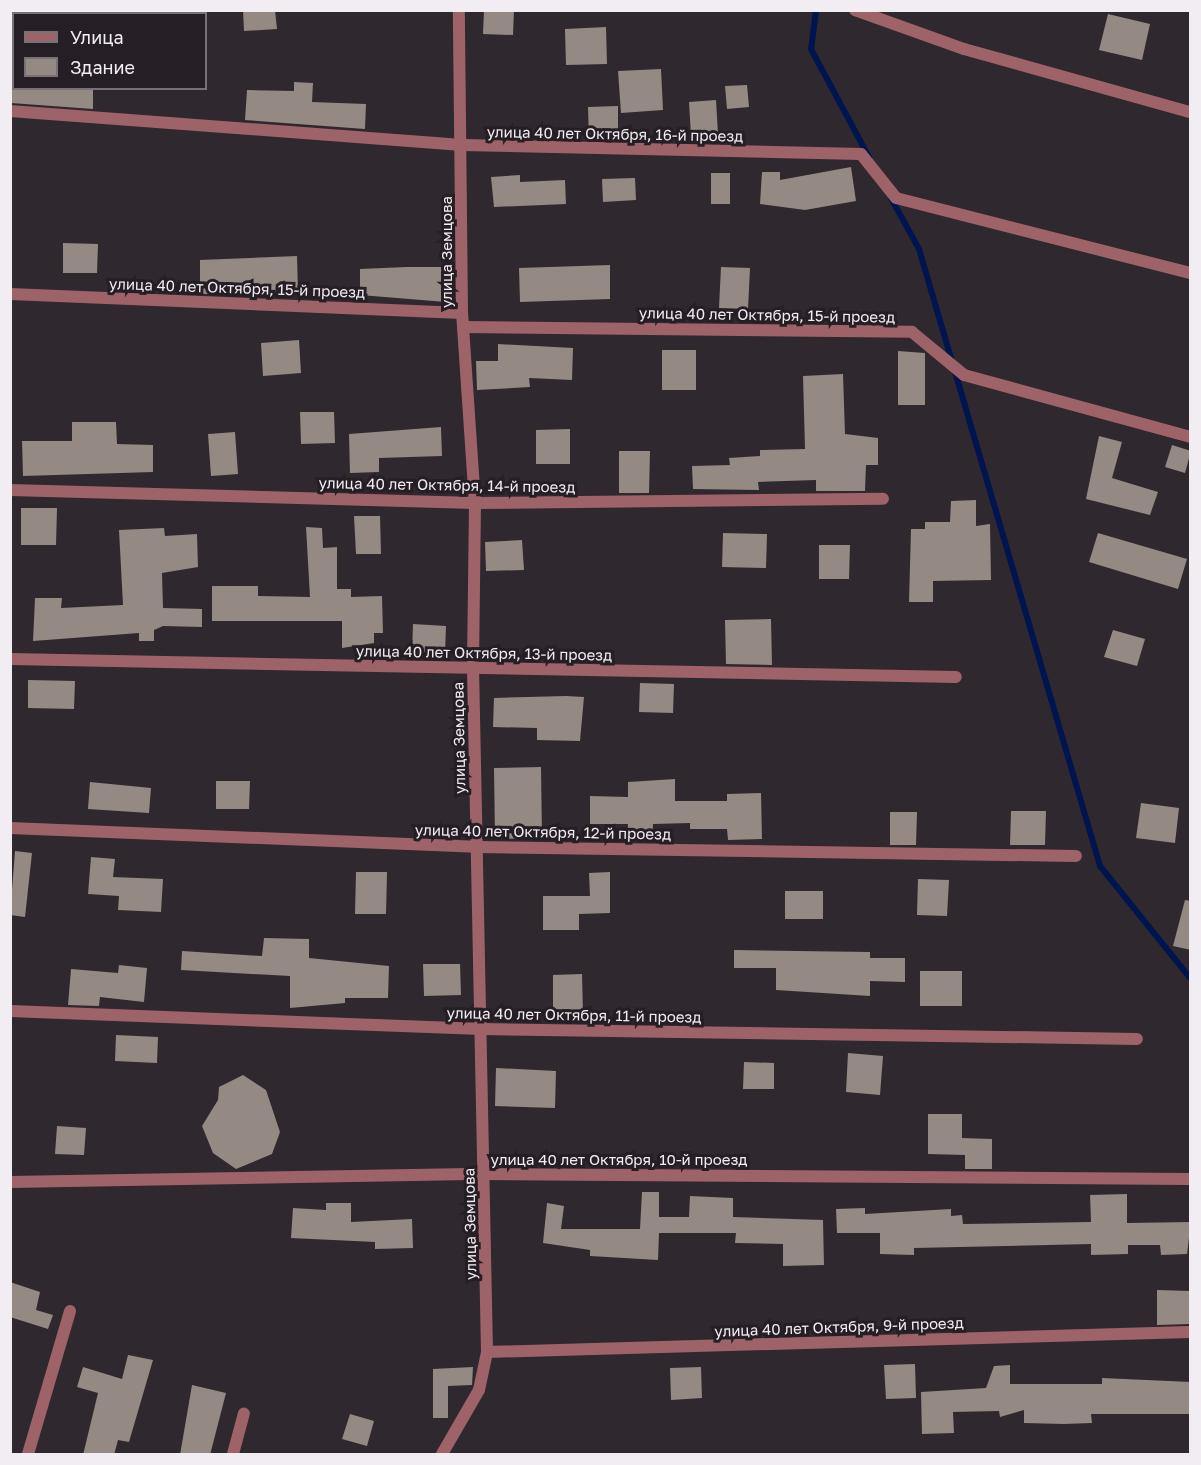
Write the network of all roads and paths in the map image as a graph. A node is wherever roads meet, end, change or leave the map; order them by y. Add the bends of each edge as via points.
1 (459, 10) edge
2 (855, 10) edge
3 (10, 111) edge
4 (1191, 112) edge
5 (462, 145) junction
6 (1191, 273) edge
7 (10, 294) edge
8 (462, 313) junction
9 (463, 327) junction
10 (1191, 437) edge
11 (10, 490) edge
12 (883, 499) dead end
13 (475, 503) junction
14 (10, 659) edge
15 (473, 667) junction
16 (956, 677) dead end
17 (10, 828) edge
18 (476, 847) junction
19 (1076, 856) dead end
20 (10, 1011) edge
21 (482, 1029) junction
22 (1137, 1040) dead end
23 (484, 1174) junction
24 (1191, 1179) edge
25 (10, 1182) edge
26 (70, 1311) dead end
27 (1191, 1332) edge
28 (488, 1352) junction
29 (244, 1413) dead end
30 (28, 1455) edge
31 (233, 1455) edge
32 (442, 1455) edge

1 - 5 street, улица Земцова
2 - 4 street via 963,49
3 - 5 street, улица 40 лет Октября, 16-й проезд
5 - 6 street, улица 40 лет Октября, 16-й проезд via 861,154 897,198
5 - 8 street, улица Земцова
7 - 8 street, улица 40 лет Октября, 15-й проезд
8 - 9 street, улица Земцова
9 - 10 street, улица 40 лет Октября, 15-й проезд via 912,332 964,375
9 - 13 street, улица Земцова
11 - 13 street, улица 40 лет Октября, 14-й проезд
12 - 13 street, улица 40 лет Октября, 14-й проезд
13 - 15 street, улица Земцова
14 - 15 street, улица 40 лет Октября, 13-й проезд
15 - 16 street, улица 40 лет Октября, 13-й проезд
15 - 18 street, улица Земцова
17 - 18 street, улица 40 лет Октября, 12-й проезд
18 - 19 street, улица 40 лет Октября, 12-й проезд
18 - 21 street, улица Земцова
20 - 21 street, улица 40 лет Октября, 11-й проезд
21 - 22 street, улица 40 лет Октября, 11-й проезд
21 - 23 street, улица Земцова
23 - 24 street, улица 40 лет Октября, 10-й проезд
23 - 25 street, улица 40 лет Октября, 10-й проезд
23 - 28 street, улица Земцова
26 - 30 street
27 - 28 street, улица 40 лет Октября, 9-й проезд
28 - 32 street, улица Земцова via 479,1389
29 - 31 street

